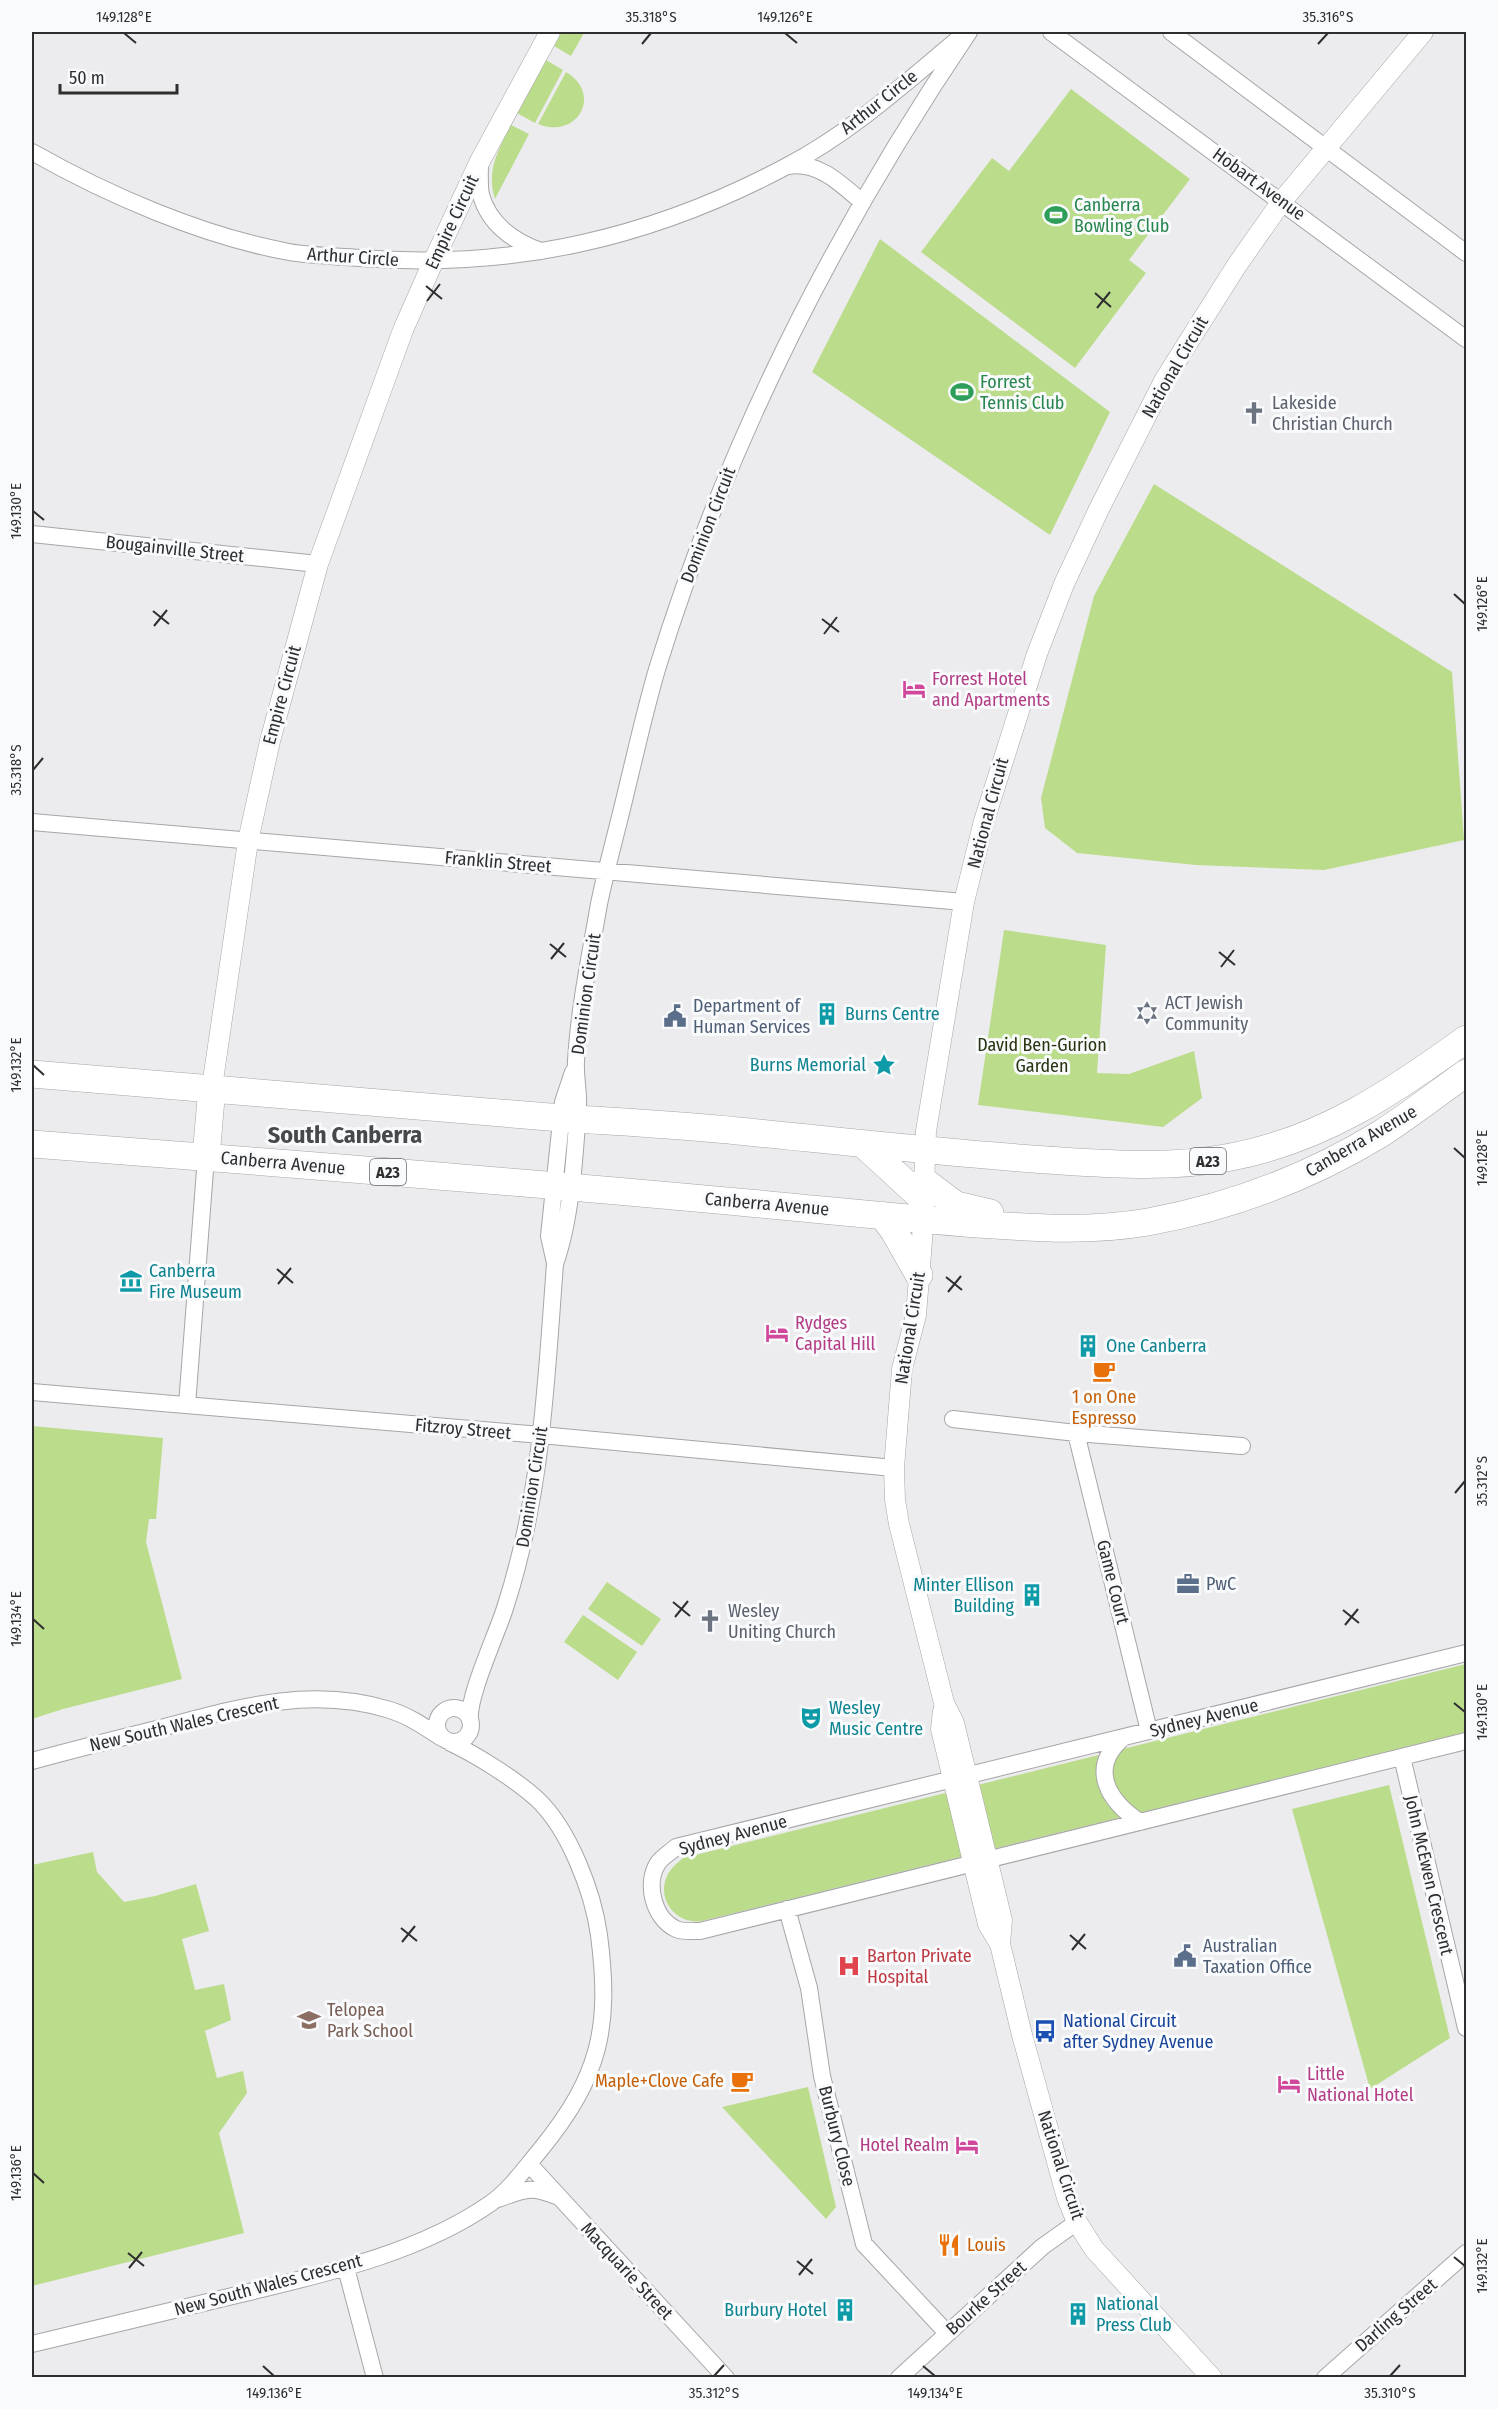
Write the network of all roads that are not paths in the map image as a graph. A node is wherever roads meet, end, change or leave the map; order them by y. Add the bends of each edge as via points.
1 (550, 32) edge
2 (968, 32) edge
3 (1051, 32) edge
4 (1170, 32) edge
5 (1423, 32) edge
6 (1325, 146) junction
7 (32, 152) edge
8 (480, 161) junction
9 (787, 166) junction
10 (862, 201) junction
11 (1282, 201) junction
12 (543, 251) junction
13 (1467, 253) edge
14 (433, 262) junction
15 (1467, 339) edge
16 (32, 534) edge
17 (318, 564) junction
18 (32, 822) edge
19 (248, 841) junction
20 (607, 872) junction
21 (964, 902) junction
22 (1467, 1039) edge
23 (1467, 1073) edge
24 (32, 1074) edge
25 (212, 1088) junction
26 (569, 1118) junction
27 (32, 1144) edge
28 (863, 1144) junction
29 (925, 1150) junction
30 (206, 1157) junction
31 (562, 1186) junction
32 (923, 1200) junction
33 (882, 1215) junction
34 (1027, 1228) junction
35 (919, 1275) junction
36 (32, 1392) edge
37 (187, 1406) junction
38 (953, 1419) dead end
39 (1076, 1433) junction
40 (542, 1435) junction
41 (1242, 1446) dead end
42 (894, 1468) junction
43 (1467, 1653) edge
44 (483, 1669) junction
45 (446, 1710) junction
46 (407, 1716) junction
47 (470, 1721) junction
48 (1149, 1731) junction
49 (1123, 1738) junction
50 (445, 1740) junction
51 (1467, 1741) edge
52 (1402, 1757) junction
53 (32, 1761) edge
54 (960, 1778) junction
55 (1140, 1822) junction
56 (980, 1862) junction
57 (788, 1910) junction
58 (1467, 2028) edge
59 (529, 2164) junction
60 (560, 2198) junction
61 (494, 2200) junction
62 (1077, 2222) junction
63 (1467, 2253) edge
64 (346, 2268) junction
65 (947, 2333) junction
66 (32, 2344) edge
67 (375, 2378) edge
68 (726, 2378) edge
69 (899, 2378) edge
70 (1212, 2378) edge
71 (1325, 2378) edge

1 - 8 street, Empire Circuit
2 - 9 street, Arthur Circle via 868,114
2 - 10 street, Dominion Circuit
3 - 11 street, Hobart Avenue
4 - 6 street
5 - 6 street, National Circuit
6 - 11 street, National Circuit
6 - 13 street
7 - 14 street, Arthur Circle via 63,170 224,236 291,253
8 - 12 street via 481,195 491,216 513,238
8 - 14 street, Empire Circuit
9 - 10 street via 823,171
9 - 12 street, Arthur Circle via 669,219 611,237
10 - 20 street, Dominion Circuit via 806,307 725,478 693,561 657,668
11 - 15 street, Hobart Avenue
11 - 21 street, National Circuit via 1165,379 1064,584 1010,734
12 - 14 street, Arthur Circle
14 - 17 street, Empire Circuit via 403,330
16 - 17 street, Bougainville Street
17 - 19 street, Empire Circuit via 270,741
18 - 19 street, Franklin Street
19 - 20 street, Franklin Street
19 - 25 street, Empire Circuit
20 - 21 street, Franklin Street
20 - 26 street, Dominion Circuit via 580,1013 575,1066 563,1102
21 - 29 street, National Circuit
22 - 29 highway, Canberra Avenue / A23 via 1403,1085 1344,1120 1309,1136 1237,1156 1185,1163 1115,1165
23 - 34 highway, Canberra Avenue / A23 via 1358,1147 1258,1193 1122,1226
24 - 25 highway, Canberra Avenue / A23
25 - 26 highway, Canberra Avenue / A23
25 - 30 highway, Empire Circuit
26 - 28 highway, Canberra Avenue / A23
26 - 31 street, Dominion Circuit
27 - 30 highway, Canberra Avenue / A23
28 - 29 highway, Canberra Avenue / A23
28 - 32 highway
29 - 32 street, National Circuit
30 - 31 highway, Canberra Avenue / A23
30 - 37 street, Empire Circuit
31 - 33 highway, Canberra Avenue / A23
31 - 40 street, Dominion Circuit via 565,1237 555,1264
32 - 33 highway, Canberra Avenue / A23
32 - 34 highway, Canberra Avenue / A23
32 - 34 highway via 999,1216
32 - 35 street, National Circuit
33 - 35 highway
35 - 42 street, National Circuit via 916,1315 902,1369
36 - 37 street, Fitzroy Street
37 - 40 street, Fitzroy Street
38 - 39 street
39 - 41 street
39 - 48 street, Game Court
40 - 42 street, Fitzroy Street
40 - 44 street, Dominion Circuit via 513,1585
42 - 54 street, National Circuit via 899,1524 944,1703 954,1724
43 - 48 street, Sydney Avenue
44 - 45 street, Dominion Circuit via 467,1694
44 - 47 street, Dominion Circuit
45 - 46 street, New South Wales Crescent
45 - 47 street via 461,1710
45 - 50 street via 436,1724
46 - 50 street, New South Wales Crescent
46 - 53 street, New South Wales Crescent via 360,1703 280,1700
47 - 50 street via 465,1738 459,1742
48 - 49 street, Sydney Avenue
49 - 54 street, Sydney Avenue
49 - 55 street via 1112,1747 1105,1761 1108,1792
50 - 59 street, New South Wales Crescent via 497,1770 540,1802 571,1849 595,1911 604,1977 598,2049 576,2099
51 - 52 street, Sydney Avenue
52 - 55 street, Sydney Avenue
52 - 58 street, John McEwen Crescent
54 - 56 street, National Circuit
54 - 57 street, Sydney Avenue via 676,1847 659,1862 651,1885 660,1915 677,1930 700,1931
55 - 56 street, Sydney Avenue
56 - 57 street, Sydney Avenue
56 - 62 street, National Circuit via 988,1924 1000,1944 1064,2189
57 - 65 street, Burbury Close via 809,1988 822,2076 864,2244
59 - 60 street, Macquarie Street
59 - 61 street, New South Wales Crescent
60 - 61 street, New South Wales Crescent via 539,2189
60 - 68 street, Macquarie Street
61 - 64 street, New South Wales Crescent via 441,2232
62 - 65 street, Bourke Street via 1042,2247
62 - 70 street, National Circuit via 1094,2249
63 - 71 street, Darling Street
64 - 66 street, New South Wales Crescent
64 - 67 street
65 - 69 street, Bourke Street

